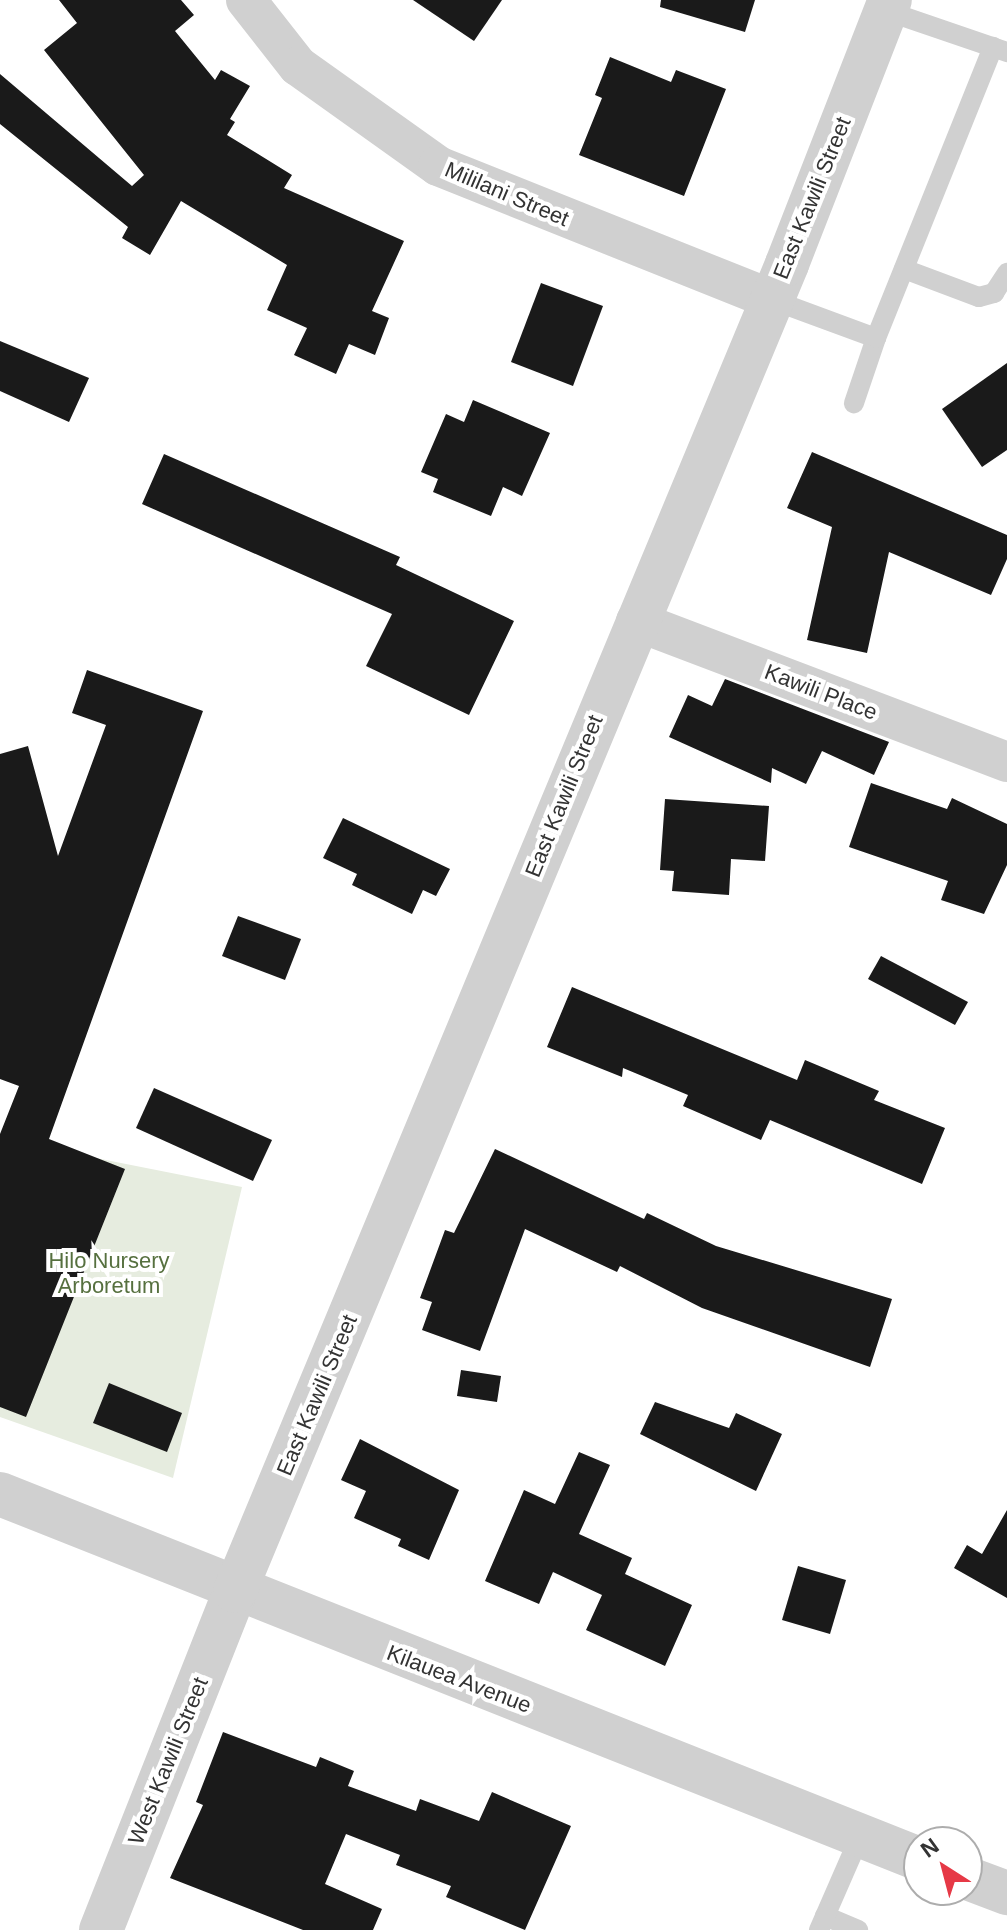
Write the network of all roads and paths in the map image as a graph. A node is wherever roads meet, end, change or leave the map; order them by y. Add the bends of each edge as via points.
1 (246, 0) edge
2 (888, 5) edge
3 (1000, 50) edge
4 (904, 269) junction
5 (1007, 273) edge
6 (770, 299) junction
7 (876, 338) junction
8 (854, 403) dead end
9 (636, 621) junction
10 (1007, 762) edge
11 (0, 1494) edge
12 (235, 1591) junction
13 (860, 1836) junction
14 (903, 1853) edge
15 (983, 1884) edge
16 (1007, 1893) edge
17 (822, 1923) edge
18 (101, 1930) edge
19 (858, 1930) edge

1 - 6 street, Mililani Street via 298,66 438,166
2 - 3 lane
2 - 6 street, East Kawili Street
3 - 4 lane
4 - 5 lane via 979,297 994,293
4 - 7 lane
6 - 7 lane
6 - 9 street, East Kawili Street
7 - 8 lane
9 - 10 street, Kawili Place
9 - 12 street, East Kawili Street
11 - 12 street, Kilauea Avenue
12 - 13 street, Kilauea Avenue
12 - 18 street, West Kawili Street
13 - 14 street, Kilauea Avenue
13 - 17 lane
15 - 16 street
17 - 19 lane

